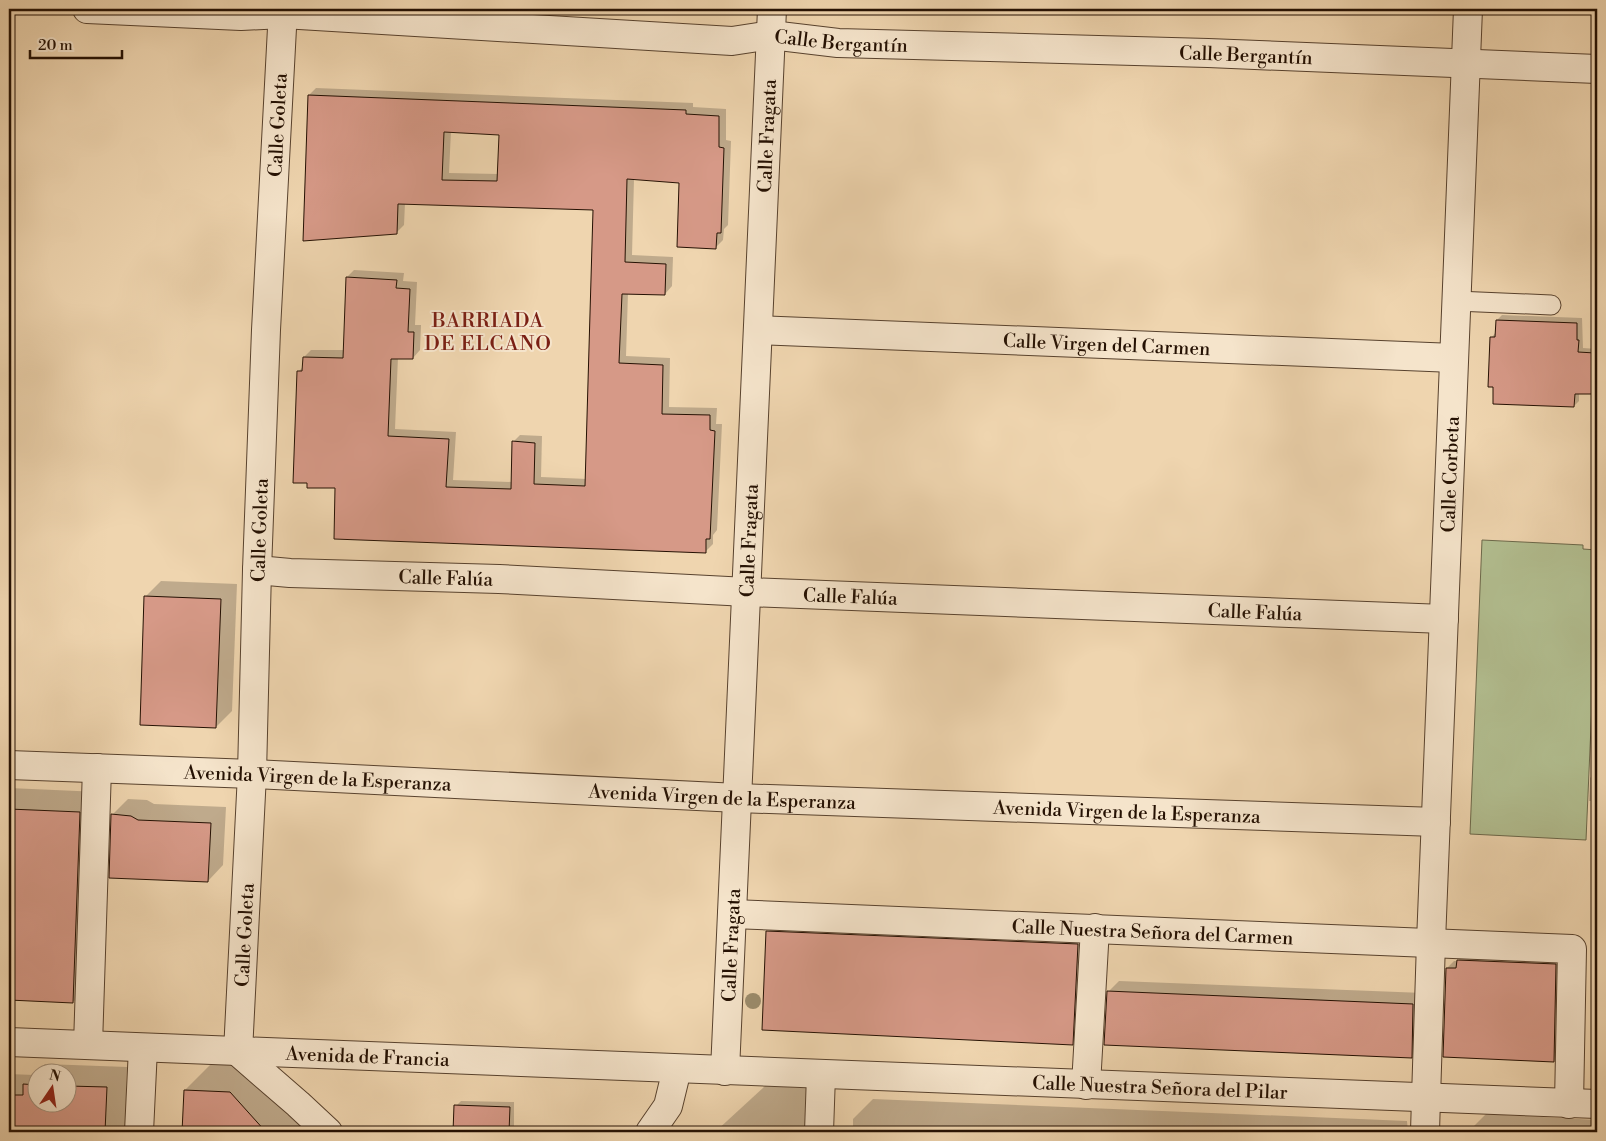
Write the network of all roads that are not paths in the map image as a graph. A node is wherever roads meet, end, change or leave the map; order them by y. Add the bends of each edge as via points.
1 (88, 9) edge
2 (1468, 9) edge
3 (283, 12) edge
4 (772, 22) edge
5 (1466, 64) junction
6 (1597, 69) edge
7 (1456, 301) junction
8 (1550, 305) dead end
9 (758, 330) junction
10 (1454, 358) junction
11 (258, 570) junction
12 (747, 592) junction
13 (1444, 618) junction
14 (9, 765) edge
15 (97, 768) junction
16 (252, 774) junction
17 (738, 798) junction
18 (1436, 822) junction
19 (732, 914) junction
20 (1095, 928) junction
21 (1431, 942) junction
22 (9, 1042) edge
23 (88, 1045) junction
24 (143, 1048) junction
25 (238, 1052) junction
26 (677, 1069) junction
27 (725, 1071) junction
28 (821, 1075) junction
29 (1086, 1086) junction
30 (1426, 1098) junction
31 (1569, 1104) junction
32 (1597, 1104) edge
33 (139, 1132) edge
34 (328, 1132) edge
35 (650, 1132) edge
36 (819, 1132) edge
37 (1425, 1132) edge

1 - 3 street, Calle Bergantín via 241,16
2 - 5 street, Calle Corbeta
3 - 4 street, Calle Bergantín via 732,41
3 - 11 street, Calle Goleta via 266,330
4 - 5 street, Calle Bergantín via 838,43
4 - 9 street, Calle Fragata
5 - 6 street, Calle Bergantín
5 - 7 street, Calle Corbeta
7 - 8 lane
7 - 10 street, Calle Corbeta
9 - 10 street, Calle Virgen del Carmen
9 - 12 street, Calle Fragata
10 - 13 street, Calle Corbeta
11 - 12 street, Calle Falúa
11 - 16 street, Calle Goleta
12 - 13 street, Calle Falúa
12 - 17 street, Calle Fragata
13 - 18 street, Calle Corbeta
14 - 15 street, Avenida Virgen de la Esperanza
15 - 16 street, Avenida Virgen de la Esperanza
15 - 23 street
16 - 17 street, Avenida Virgen de la Esperanza
16 - 25 street, Calle Goleta
17 - 18 street, Avenida Virgen de la Esperanza
17 - 19 street, Calle Fragata
18 - 21 street, Calle Corbeta
19 - 20 street, Calle Nuestra Señora del Carmen
19 - 27 street, Calle Fragata
20 - 21 street, Calle Nuestra Señora del Carmen
20 - 29 street
21 - 30 street, Calle Corbeta
21 - 31 street, Calle Nuestra Señora del Carmen via 1572,949
22 - 23 street, Avenida de Francia
23 - 24 street, Avenida de Francia
24 - 25 street, Avenida de Francia
24 - 33 street
25 - 26 street, Avenida de Francia
25 - 34 street
26 - 27 street, Avenida de Francia
26 - 35 street via 668,1106
27 - 28 street, Calle Nuestra Señora del Pilar
28 - 29 street, Calle Nuestra Señora del Pilar
28 - 36 street
29 - 30 street, Calle Nuestra Señora del Pilar
30 - 31 street, Calle Nuestra Señora del Pilar
30 - 37 street, Calle Corbeta
31 - 32 street, Calle Nuestra Señora del Pilar

